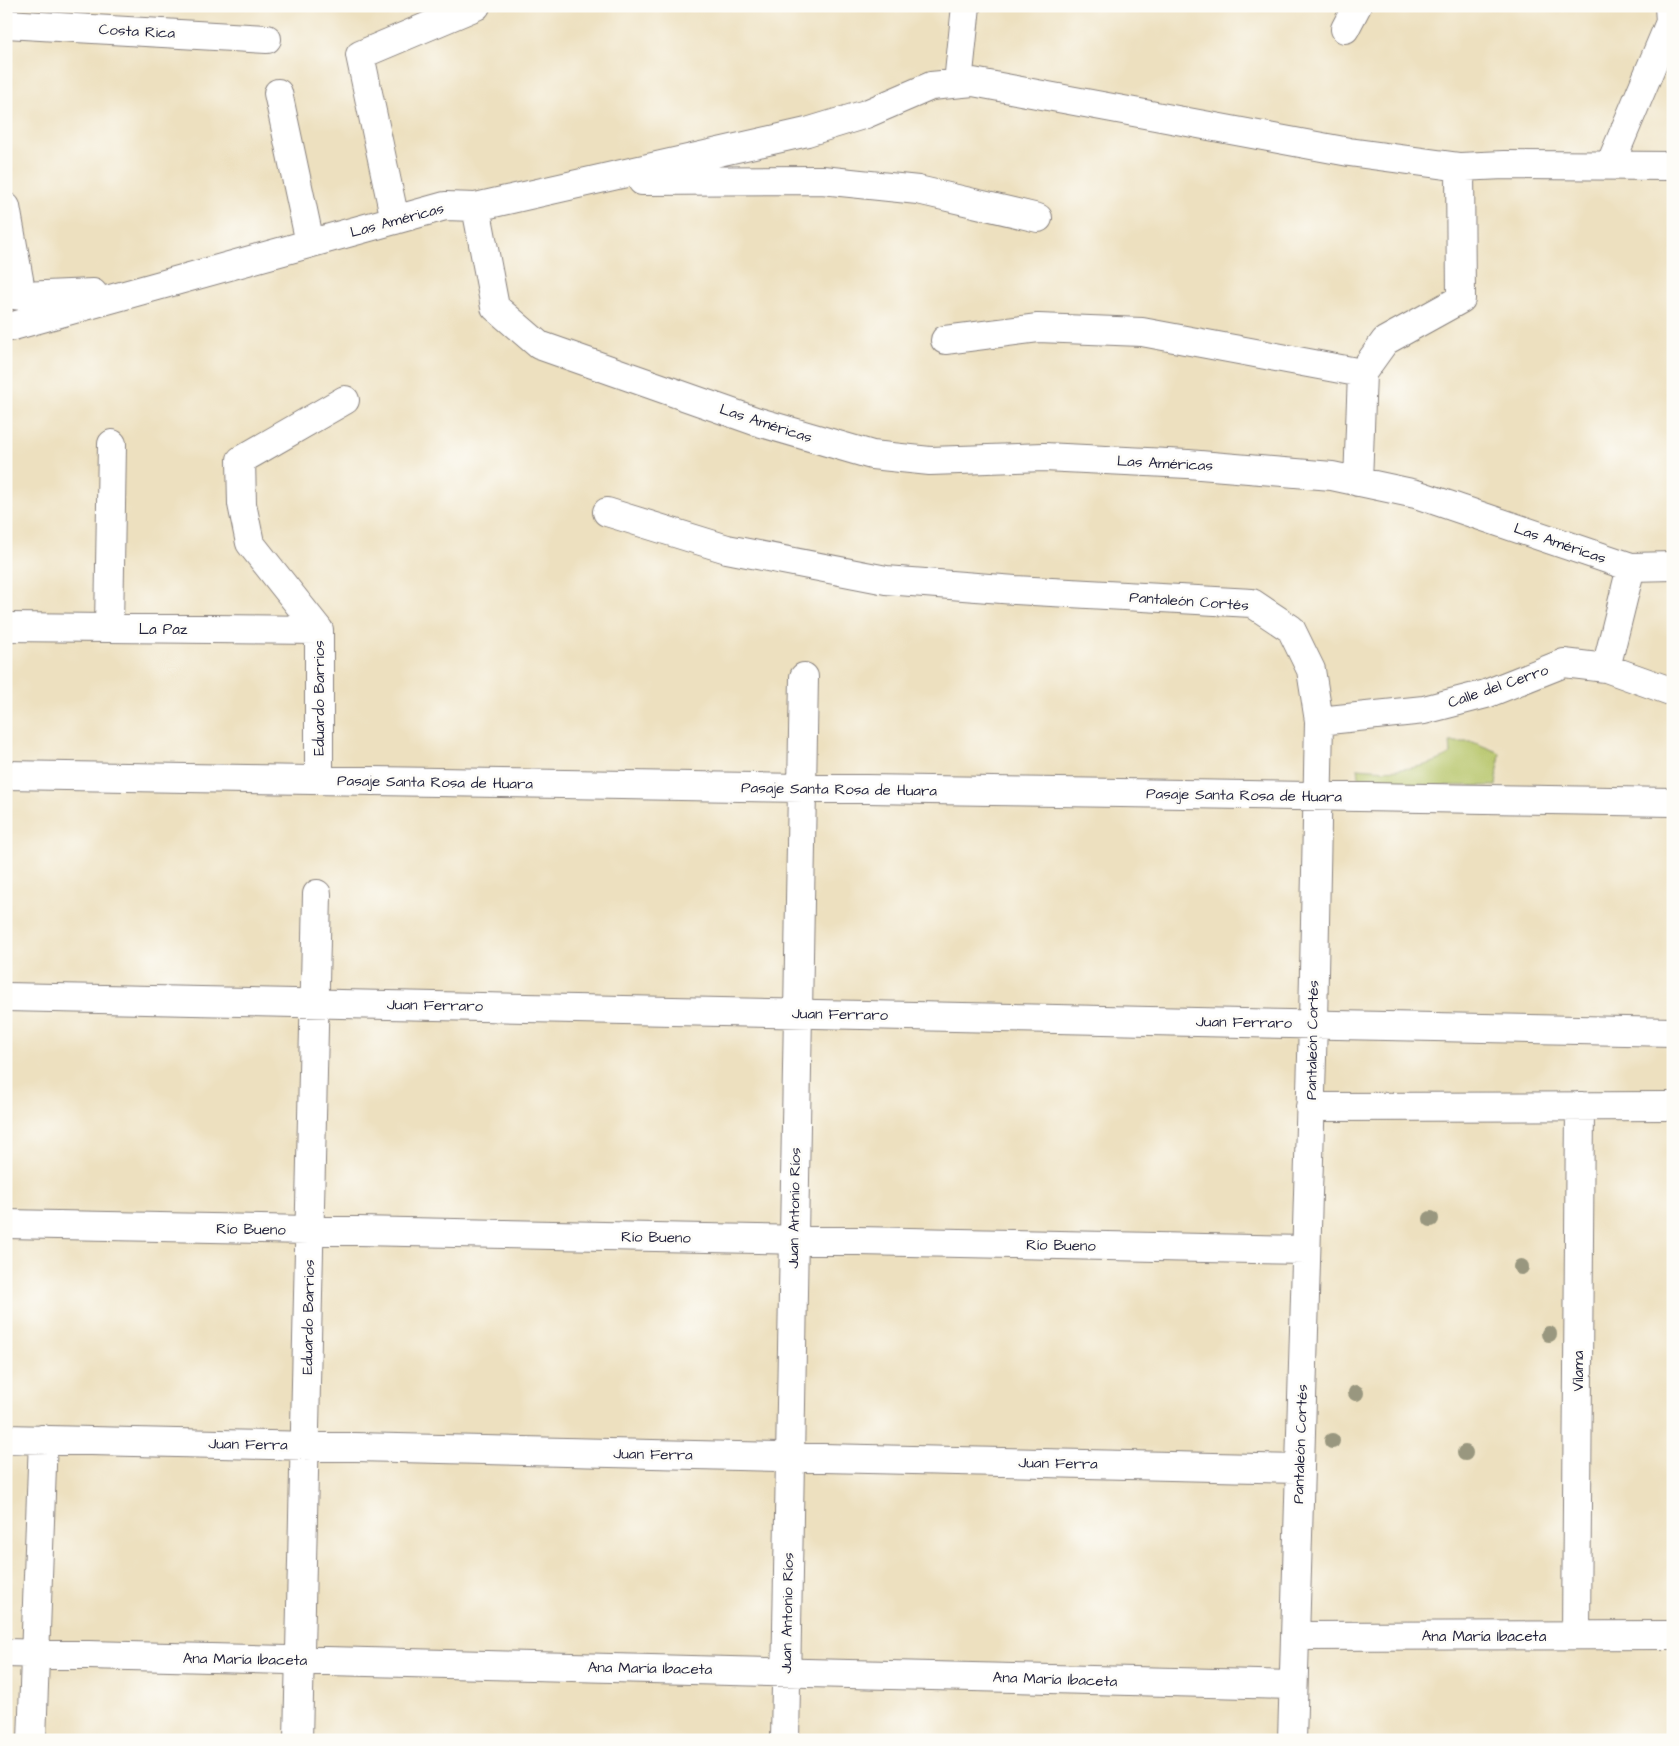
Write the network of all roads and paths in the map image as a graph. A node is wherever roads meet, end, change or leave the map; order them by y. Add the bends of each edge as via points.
1 (476, 6) edge
2 (966, 6) edge
3 (1670, 6) edge
4 (6, 24) edge
5 (267, 39) dead end
6 (958, 83) junction
7 (278, 94) dead end
8 (1610, 165) junction
9 (1673, 166) edge
10 (1460, 167) junction
11 (590, 181) junction
12 (6, 207) edge
13 (476, 207) junction
14 (1038, 218) dead end
15 (395, 220) junction
16 (310, 244) junction
17 (137, 292) junction
18 (14, 295) edge
19 (6, 328) edge
20 (945, 340) dead end
21 (1362, 373) junction
22 (345, 400) dead end
23 (112, 444) dead end
24 (1358, 482) junction
25 (608, 512) dead end
26 (1673, 566) edge
27 (1631, 567) junction
28 (6, 627) edge
29 (109, 628) junction
30 (319, 630) junction
31 (1606, 668) junction
32 (804, 676) dead end
33 (1673, 692) edge
34 (1319, 721) junction
35 (6, 775) edge
36 (319, 780) junction
37 (802, 788) junction
38 (1318, 796) junction
39 (1673, 802) edge
40 (317, 894) dead end
41 (6, 997) edge
42 (315, 1003) junction
43 (798, 1013) junction
44 (1313, 1023) junction
45 (1673, 1032) edge
46 (1310, 1106) junction
47 (1580, 1106) junction
48 (1673, 1106) edge
49 (6, 1224) edge
50 (310, 1230) junction
51 (794, 1239) junction
52 (1306, 1250) junction
53 (6, 1439) edge
54 (43, 1440) junction
55 (304, 1446) junction
56 (790, 1457) junction
57 (1300, 1469) junction
58 (1673, 1635) edge
59 (1295, 1636) junction
60 (1576, 1636) junction
61 (6, 1653) edge
62 (35, 1654) junction
63 (300, 1660) junction
64 (786, 1672) junction
65 (1293, 1685) junction
66 (32, 1740) edge
67 (298, 1740) edge
68 (785, 1740) edge
69 (1292, 1740) edge

1 - 15 street via 360,55
2 - 6 street
3 - 8 street via 1670,22
4 - 5 street, Costa Rica
6 - 10 street via 973,82 1349,152
6 - 11 street via 931,86 866,114 807,132
7 - 16 street
8 - 9 street
8 - 10 street
10 - 21 street via 1461,299 1385,341
11 - 13 street
11 - 14 street via 822,180 918,190
12 - 18 street
13 - 15 street, Las Américas via 445,206
13 - 24 street, Las Américas via 495,307 540,345 755,420 872,455 930,461 1044,457 1168,463 1332,476
15 - 16 street, Las Américas
16 - 17 street, Las Américas
17 - 18 street
17 - 19 street, Las Américas
20 - 21 street via 1038,328 1142,332
21 - 24 street
22 - 30 street, Eduardo Barrios via 241,460 242,504 250,543
23 - 29 street
24 - 27 street, Las Américas via 1416,494
25 - 34 street, Pantaleón Cortés via 727,549 886,580 1252,603 1291,628 1311,670
26 - 27 street
27 - 31 street
28 - 29 street, La Paz
29 - 30 street, La Paz
30 - 36 street, Eduardo Barrios
31 - 33 street, Calle del Cerro
31 - 34 street, Calle del Cerro via 1564,663 1486,694 1424,710
32 - 37 street, Juan Antonio Ríos
34 - 38 street, Pantaleón Cortés
35 - 36 street, Pasaje Santa Rosa de Huara
36 - 37 street, Pasaje Santa Rosa de Huara
37 - 38 street, Pasaje Santa Rosa de Huara
37 - 43 street, Juan Antonio Ríos
38 - 39 street, Pasaje Santa Rosa de Huara
38 - 44 street, Pantaleón Cortés
40 - 42 street, Eduardo Barrios
41 - 42 street, Juan Ferraro
42 - 43 street, Juan Ferraro
42 - 50 street, Eduardo Barrios
43 - 44 street, Juan Ferraro
43 - 51 street, Juan Antonio Ríos
44 - 45 street, Juan Ferraro
44 - 46 street, Pantaleón Cortés
46 - 47 street
46 - 52 street, Pantaleón Cortés
47 - 48 street
47 - 60 street, Vilama
49 - 50 street, Río Bueno
50 - 51 street, Río Bueno
50 - 55 street, Eduardo Barrios
51 - 52 street, Río Bueno
51 - 56 street, Juan Antonio Ríos
52 - 57 street, Pantaleón Cortés
53 - 54 street, Juan Ferra
54 - 55 street, Juan Ferra
54 - 62 street
55 - 56 street, Juan Ferra
55 - 63 street, Eduardo Barrios
56 - 57 street, Juan Ferra
56 - 64 street, Juan Antonio Ríos
57 - 59 street, Pantaleón Cortés
58 - 60 street, Ana María Ibaceta
59 - 60 street, Ana María Ibaceta
59 - 65 street, Pantaleón Cortés
61 - 62 street, Ana María Ibaceta
62 - 63 street, Ana María Ibaceta
62 - 66 street
63 - 64 street, Ana María Ibaceta
63 - 67 street, Eduardo Barrios
64 - 65 street, Ana María Ibaceta
64 - 68 street, Juan Antonio Ríos
65 - 69 street, Pantaleón Cortés

